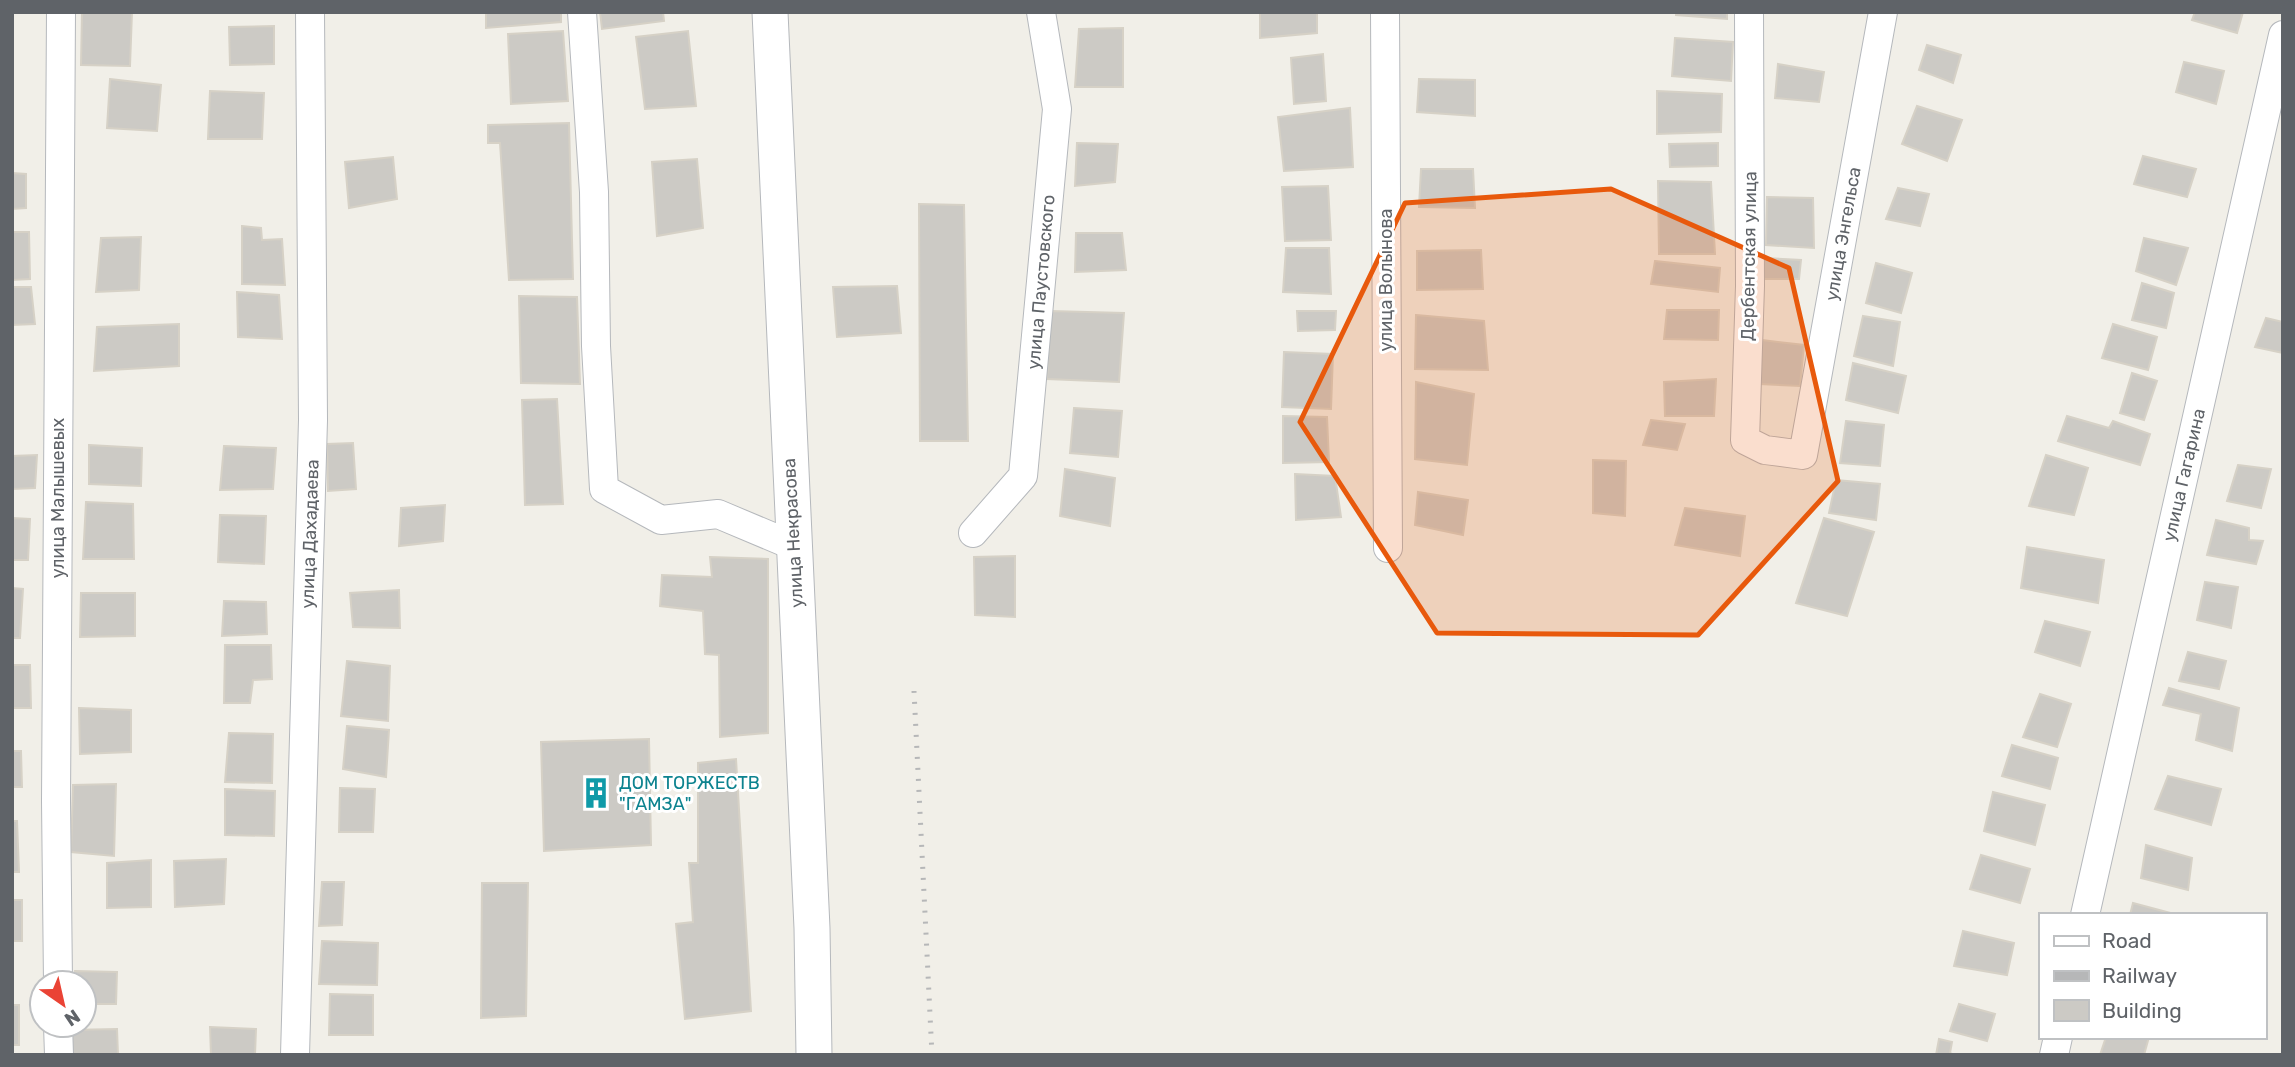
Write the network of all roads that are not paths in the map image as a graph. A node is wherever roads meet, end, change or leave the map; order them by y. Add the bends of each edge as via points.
1 (61, 12) edge
2 (310, 12) edge
3 (582, 12) edge
4 (770, 12) edge
5 (1041, 12) edge
6 (1385, 12) edge
7 (1749, 12) edge
8 (1883, 12) edge
9 (2283, 34) edge
10 (1803, 455) joint
11 (973, 533) dead end
12 (794, 547) junction
13 (1388, 548) dead end
14 (2085, 913) edge
15 (58, 969) edge
16 (295, 1055) edge
17 (814, 1055) edge

1 - 15 street, улица Малышевых
2 - 16 street, улица Дахадаева via 313,420
3 - 12 street via 594,192 604,489 661,520 719,514
4 - 12 street, улица Некрасова
5 - 11 street, улица Паустовского via 1057,109 1023,476
6 - 13 street, улица Волынова
7 - 10 street, Дербентская улица via 1750,286 1745,440 1765,450
8 - 10 street, улица Энгельса
9 - 14 street, улица Гагарина
12 - 17 street, улица Некрасова

